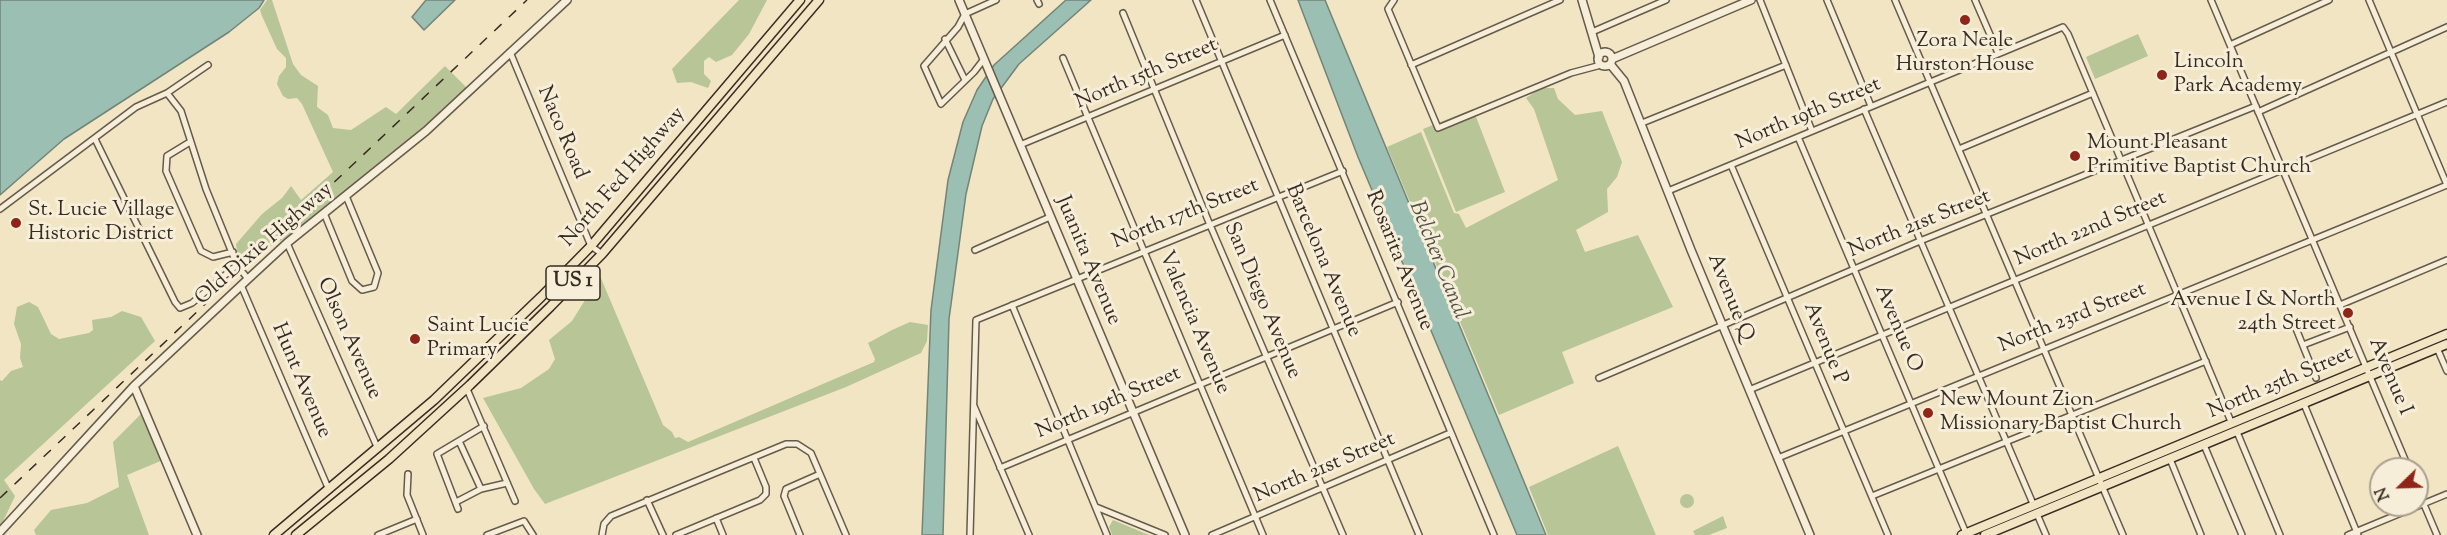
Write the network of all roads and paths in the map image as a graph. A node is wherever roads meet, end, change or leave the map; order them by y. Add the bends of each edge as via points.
1 (567, 0) edge
2 (800, 0) edge
3 (819, 0) edge
4 (959, 0) edge
5 (996, 0) edge
6 (1196, 0) edge
7 (1270, 0) edge
8 (1560, 0) edge
9 (1582, 0) edge
10 (1666, 0) edge
11 (1751, 0) edge
12 (1760, 0) edge
13 (1827, 0) edge
14 (1895, 0) edge
15 (1974, 0) edge
16 (2211, 0) edge
17 (2330, 0) edge
18 (2368, 0) edge
19 (1392, 2) edge
20 (1740, 2) edge
21 (1124, 13) dead end
22 (965, 14) junction
23 (2447, 27) edge
24 (1592, 32) junction
25 (1286, 35) junction
26 (945, 39) junction
27 (2230, 45) junction
28 (510, 52) junction
29 (1998, 53) junction
30 (2391, 53) junction
31 (1624, 54) junction
32 (1063, 58) dead end
33 (984, 59) junction
34 (1605, 59) junction
35 (1222, 62) junction
36 (1786, 64) junction
37 (208, 65) dead end
38 (1412, 65) junction
39 (1619, 74) junction
40 (965, 80) junction
41 (1930, 82) junction
42 (1155, 90) junction
43 (167, 93) junction
44 (2093, 93) junction
45 (720, 96) junction
46 (2447, 102) edge
47 (1871, 106) junction
48 (1864, 109) junction
49 (2257, 109) junction
50 (2417, 114) junction
51 (1089, 118) junction
52 (717, 122) junction
53 (1642, 123) junction
54 (1812, 131) junction
55 (1798, 137) junction
56 (94, 139) junction
57 (190, 142) junction
58 (1020, 145) junction
59 (1959, 149) junction
60 (2121, 160) junction
61 (1731, 165) junction
62 (2283, 169) junction
63 (1343, 171) junction
64 (2447, 185) edge
65 (1668, 191) junction
66 (346, 196) junction
67 (1277, 196) junction
68 (0, 209) edge
69 (324, 213) junction
70 (1987, 215) junction
71 (1050, 217) junction
72 (2148, 224) junction
73 (1210, 225) junction
74 (2313, 240) junction
75 (1920, 241) junction
76 (287, 243) junction
77 (591, 246) junction
78 (975, 250) dead end
79 (1145, 251) junction
80 (233, 252) junction
81 (602, 254) junction
82 (2447, 260) edge
83 (237, 265) junction
84 (1854, 270) junction
85 (1077, 278) junction
86 (248, 279) junction
87 (2014, 280) junction
88 (241, 285) junction
89 (2177, 295) junction
90 (1787, 297) junction
91 (1398, 302) junction
92 (1012, 305) junction
93 (2340, 305) junction
94 (1947, 308) junction
95 (1722, 324) junction
96 (2295, 326) dead end
97 (2350, 327) junction
98 (1333, 328) junction
99 (2447, 334) edge
100 (1882, 335) junction
101 (2447, 344) edge
102 (2303, 345) junction
103 (2044, 348) junction
104 (2437, 348) junction
105 (1267, 357) junction
106 (2206, 361) junction
107 (1814, 363) junction
108 (2447, 371) edge
109 (2368, 372) junction
110 (1978, 375) junction
111 (1599, 378) dead end
112 (2316, 378) dead end
113 (1200, 383) junction
114 (134, 386) junction
115 (467, 389) junction
116 (1749, 390) junction
117 (1910, 403) junction
118 (973, 404) junction
119 (2304, 404) junction
120 (1134, 412) junction
121 (2072, 414) junction
122 (484, 426) junction
123 (2234, 428) junction
124 (399, 431) junction
125 (1843, 431) junction
126 (1450, 433) junction
127 (1067, 439) junction
128 (459, 441) junction
129 (2006, 441) junction
130 (2204, 445) junction
131 (378, 449) junction
132 (2180, 455) junction
133 (2404, 457) edge
134 (754, 458) junction
135 (1778, 458) junction
136 (389, 459) junction
137 (1388, 459) junction
138 (2170, 459) junction
139 (1000, 468) junction
140 (1939, 469) junction
141 (408, 474) dead end
142 (820, 474) junction
143 (366, 477) junction
144 (507, 483) junction
145 (2100, 483) junction
146 (481, 489) junction
147 (1323, 489) junction
148 (329, 490) junction
149 (2447, 494) edge
150 (1872, 496) junction
151 (402, 498) dead end
152 (647, 500) junction
153 (515, 501) dead end
154 (2429, 501) edge
155 (410, 502) junction
156 (456, 502) junction
157 (1096, 507) junction
158 (458, 509) dead end
159 (2036, 510) junction
160 (2429, 515) edge
161 (1255, 517) junction
162 (2393, 517) edge
163 (716, 518) junction
164 (417, 519) junction
165 (0, 532) edge
166 (2357, 533) edge
167 (490, 534) edge
168 (197, 535) edge
169 (273, 535) edge
170 (296, 535) edge
171 (378, 535) edge
172 (423, 535) edge
173 (533, 535) edge
174 (602, 535) edge
175 (663, 535) edge
176 (676, 535) edge
177 (723, 535) edge
178 (800, 535) edge
179 (846, 535) edge
180 (970, 535) edge
181 (1029, 535) edge
182 (1107, 535) edge
183 (1165, 535) edge
184 (1185, 535) edge
185 (1212, 535) edge
186 (1263, 535) edge
187 (1343, 535) edge
188 (1419, 535) edge
189 (1494, 535) edge
190 (1810, 535) edge
191 (1888, 535) edge
192 (1965, 535) edge
193 (1985, 535) edge
194 (2046, 535) edge
195 (2123, 535) edge
196 (2201, 535) edge
197 (2242, 535) edge
198 (2280, 535) edge
199 (2348, 535) edge
200 (2437, 535) edge

1 - 28 street, Old Dixie Highway
2 - 45 main road, North Fed Highway / US 1
3 - 52 main road, North Fed Highway / US 1
4 - 22 street, Juanita Avenue
5 - 22 street
6 - 35 street, Barcelona Avenue
7 - 25 street, Rosarita Avenue
8 - 38 street
9 - 24 street, Avenue Q
10 - 24 street
11 - 20 street
12 - 36 street
13 - 47 street
14 - 41 street
15 - 29 street
16 - 27 street, Avenue I
17 - 27 street
18 - 30 street
19 - 38 street via 1388,9
20 - 31 street
21 - 42 street, San Diego Avenue
22 - 26 street
22 - 33 street, Juanita Avenue
23 - 30 street, North 21st Street
24 - 34 street, Avenue Q
25 - 35 street, North 15th Street
25 - 63 street, Rosarita Avenue
26 - 40 street
26 - 40 street via 924,66 941,104
27 - 49 street, Avenue I
28 - 66 street, Old Dixie Highway via 426,131
28 - 77 street, Naco Road
29 - 41 street, North 19th Street
29 - 44 street, North 19th Street via 2062,27
30 - 49 street, North 21st Street
30 - 50 street
31 - 34 street
31 - 39 street via 1619,61
32 - 51 street, Valencia Avenue
33 - 40 street
33 - 58 street, Juanita Avenue
34 - 38 street via 1438,128
34 - 39 street, Avenue Q
35 - 42 street, North 15th Street
35 - 67 street, Barcelona Avenue
36 - 53 street
36 - 54 street
37 - 43 street
39 - 53 street, Avenue Q
41 - 47 street, North 19th Street
41 - 59 street
42 - 51 street, North 15th Street
42 - 73 street, San Diego Avenue
43 - 56 street via 136,107
43 - 57 street via 181,111
44 - 59 street
44 - 60 street
45 - 52 main road via 714,110
45 - 77 main road, North Fed Highway / US 1
46 - 50 street, North 22nd Street
47 - 48 street, North 19th Street
48 - 54 street, North 19th Street
48 - 75 street
49 - 60 street, North 21st Street
49 - 62 street, Avenue I
50 - 62 street, North 22nd Street
50 - 64 street
51 - 58 street, North 15th Street
51 - 79 street, Valencia Avenue
52 - 81 main road, North Fed Highway / US 1
53 - 65 street, Avenue Q
54 - 55 street, North 19th Street
55 - 61 street, North 19th Street
55 - 84 street, Avenue O
56 - 68 street
56 - 83 street via 180,308 192,303
57 - 80 street
57 - 80 street via 167,156 166,171 197,246 213,257
58 - 71 street, Juanita Avenue
59 - 70 street
60 - 70 street, North 21st Street
60 - 72 street
61 - 65 street, North 19th Street
61 - 90 street, Avenue P
62 - 72 street, North 22nd Street
62 - 74 street, Avenue I
63 - 67 street, North 17th Street
63 - 91 street, Rosarita Avenue
64 - 74 street, North 23rd Street
65 - 95 street, Avenue Q
66 - 69 street, Old Dixie Highway
66 - 69 street via 378,273 374,287 362,290 352,281
67 - 73 street, North 17th Street
67 - 98 street, Barcelona Avenue
69 - 76 street, Old Dixie Highway
70 - 75 street, North 21st Street
70 - 87 street
71 - 78 street
71 - 85 street, Juanita Avenue
72 - 87 street, North 22nd Street
72 - 89 street
73 - 79 street, North 17th Street
73 - 105 street, San Diego Avenue
74 - 89 street, North 23rd Street
74 - 93 street, Avenue I
75 - 84 street, North 21st Street
75 - 94 street
76 - 86 street, Old Dixie Highway
76 - 131 street, Olson Avenue
77 - 81 street
77 - 124 main road, North Fed Highway / US 1 via 476,362
79 - 85 street, North 17th Street
79 - 113 street, Valencia Avenue
80 - 83 street
81 - 115 main road, North Fed Highway / US 1
82 - 93 street
83 - 86 street
84 - 90 street, North 21st Street
84 - 100 street, Avenue O
85 - 92 street, North 17th Street
85 - 120 street, Juanita Avenue
86 - 88 street, Old Dixie Highway
87 - 94 street, North 22nd Street
87 - 103 street
88 - 114 street, Old Dixie Highway
88 - 148 street, Hunt Avenue
89 - 103 street, North 23rd Street
89 - 106 street
90 - 95 street, North 21st Street
90 - 107 street, Avenue P
91 - 98 street, North 19th Street
91 - 126 street, Rosarita Avenue
92 - 118 street, North 17th Street via 976,320
92 - 127 street
93 - 97 street, Avenue I
94 - 100 street, North 22nd Street
94 - 110 street
95 - 111 street, North 21st Street
95 - 116 street, Avenue Q
96 - 102 street
97 - 102 street
97 - 109 street, Avenue I
98 - 105 street, North 19th Street
98 - 137 street, Barcelona Avenue
99 - 109 main road, North 25th Street
100 - 107 street, North 22nd Street
100 - 117 street, Avenue O
101 - 104 main road, North 25th Street
102 - 112 street
103 - 110 street, North 23rd Street
103 - 121 street
104 - 108 street
104 - 109 main road, North 25th Street
105 - 113 street, North 19th Street
105 - 147 street, San Diego Avenue
106 - 121 street
106 - 123 street
107 - 116 street, North 22nd Street
107 - 125 street, Avenue P
109 - 119 main road, North 25th Street
109 - 123 main road, North 25th Street
109 - 133 street, Avenue I
110 - 117 street, North 23rd Street
110 - 129 street
113 - 120 street, North 19th Street
113 - 161 street, Valencia Avenue
114 - 165 street, Old Dixie Highway
114 - 168 street
115 - 122 street
115 - 136 main road, North Fed Highway / US 1
116 - 135 street, Avenue Q
117 - 125 street, North 23rd Street
117 - 140 street, Avenue O
118 - 139 street
118 - 180 street
119 - 123 main road, North 25th Street
119 - 166 street
120 - 127 street, North 19th Street
120 - 184 street, Juanita Avenue
121 - 129 street
121 - 145 street
122 - 128 street
122 - 144 street
123 - 130 main road, North 25th Street
123 - 132 main road via 2185,449
123 - 145 main road, North 25th Street
123 - 198 street
124 - 131 main road, North Fed Highway / US 1
124 - 136 main road via 390,444
125 - 135 street, North 23rd Street
125 - 150 street, Avenue P
126 - 137 street, North 21st Street
126 - 189 street, Rosarita Avenue
127 - 139 street, North 19th Street
127 - 157 street
128 - 146 street
128 - 156 street via 437,454
129 - 140 street
129 - 159 street
130 - 132 main road, North 25th Street
130 - 197 street
131 - 143 main road via 378,461
131 - 148 main road, North Fed Highway / US 1
132 - 138 main road, North 25th Street
134 - 142 street via 786,444 797,444 811,453
134 - 152 street
134 - 163 street via 766,494
135 - 190 street, Avenue Q
136 - 143 main road, North Fed Highway / US 1
137 - 147 street, North 21st Street
137 - 188 street, Barcelona Avenue
138 - 145 main road, North 25th Street
138 - 196 street
139 - 181 street
140 - 150 street
140 - 192 street, Avenue O
141 - 155 street
142 - 178 street via 786,489 784,496
142 - 179 street
143 - 170 main road, North Fed Highway / US 1
144 - 146 street
144 - 153 street
145 - 159 main road, North 25th Street
145 - 195 street
146 - 156 street
147 - 161 street, North 21st Street
147 - 187 street, San Diego Avenue
148 - 169 main road, North Fed Highway / US 1
149 - 154 street
150 - 191 street, Avenue P
151 - 155 street
152 - 174 street via 611,516
152 - 175 street
155 - 164 street
156 - 158 street
157 - 182 street
157 - 183 street
159 - 192 main road, North 25th Street
159 - 193 main road, North 25th Street
159 - 194 street
160 - 200 street
161 - 185 street, North 21st Street
161 - 186 street, Valencia Avenue
162 - 166 street
163 - 176 street
163 - 177 street
164 - 171 street
164 - 172 street
166 - 199 street
167 - 173 street via 527,522

